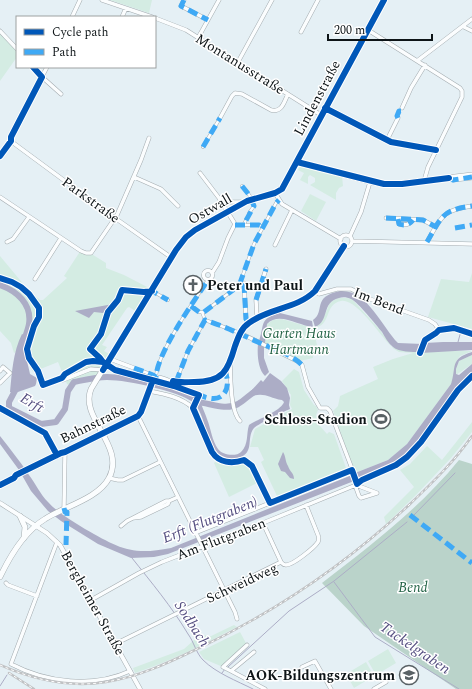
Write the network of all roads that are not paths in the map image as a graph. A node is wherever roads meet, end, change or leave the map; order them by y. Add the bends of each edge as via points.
1 (80, 0) edge
2 (102, 0) edge
3 (184, 0) edge
4 (219, 0) edge
5 (272, 0) edge
6 (318, 0) edge
7 (384, 0) edge
8 (126, 8) junction
9 (72, 16) edge
10 (122, 16) edge
11 (151, 16) edge
12 (156, 18) edge
13 (472, 19) edge
14 (208, 20) junction
15 (464, 26) junction
16 (0, 30) edge
17 (368, 30) junction
18 (472, 31) edge
19 (301, 32) dead end
20 (198, 38) junction
21 (16, 48) edge
22 (417, 61) junction
23 (238, 62) junction
24 (425, 66) junction
25 (34, 68) edge
26 (46, 68) edge
27 (42, 77) junction
28 (61, 94) dead end
29 (288, 94) junction
30 (325, 108) junction
31 (402, 108) dead end
32 (321, 115) junction
33 (220, 118) joint
34 (398, 118) dead end
35 (149, 138) dead end
36 (387, 140) junction
37 (203, 147) dead end
38 (436, 150) junction
39 (297, 162) junction
40 (200, 173) dead end
41 (472, 176) edge
42 (134, 177) junction
43 (424, 181) junction
44 (370, 182) junction
45 (242, 186) dead end
46 (284, 187) joint
47 (275, 193) junction
48 (0, 197) edge
49 (219, 198) junction
50 (251, 199) junction
51 (279, 200) junction
52 (245, 202) junction
53 (178, 206) dead end
54 (472, 206) edge
55 (292, 210) junction
56 (228, 212) junction
57 (249, 213) tunnel mouth
58 (29, 217) junction
59 (115, 218) junction
60 (386, 218) dead end
61 (246, 220) tunnel mouth
62 (244, 224) junction
63 (235, 225) junction
64 (263, 227) junction
65 (436, 227) junction
66 (350, 236) junction
67 (61, 238) junction
68 (341, 239) junction
69 (352, 241) junction
70 (7, 242) dead end
71 (426, 242) junction
72 (472, 244) edge
73 (274, 245) dead end
74 (344, 246) junction
75 (172, 258) junction
76 (266, 269) dead end
77 (212, 273) junction
78 (35, 279) dead end
79 (208, 280) junction
80 (244, 283) dead end
81 (152, 291) junction
82 (314, 291) junction
83 (168, 300) dead end
84 (191, 306) junction
85 (202, 312) junction
86 (257, 317) junction
87 (204, 320) junction
88 (248, 323) junction
89 (439, 330) dead end
90 (240, 333) junction
91 (110, 359) junction
92 (230, 363) junction
93 (134, 368) joint
94 (0, 371) edge
95 (102, 372) junction
96 (156, 377) junction
97 (63, 380) dead end
98 (176, 382) junction
99 (0, 383) edge
100 (150, 389) junction
101 (0, 408) edge
102 (193, 408) dead end
103 (138, 416) junction
104 (240, 421) dead end
105 (103, 433) junction
106 (65, 452) junction
107 (57, 455) junction
108 (160, 462) junction
109 (252, 466) dead end
110 (353, 472) junction
111 (109, 478) junction
112 (356, 485) junction
113 (0, 486) edge
114 (178, 497) junction
115 (0, 503) edge
116 (270, 503) junction
117 (306, 505) junction
118 (62, 509) junction
119 (20, 516) junction
120 (263, 523) junction
121 (36, 526) junction
122 (121, 526) dead end
123 (196, 535) junction
124 (24, 539) junction
125 (57, 542) junction
126 (201, 544) junction
127 (281, 562) junction
128 (0, 577) edge
129 (6, 582) dead end
130 (224, 590) junction
131 (37, 596) junction
132 (91, 600) junction
133 (237, 619) dead end
134 (115, 644) junction
135 (247, 645) dead end
136 (254, 652) dead end
137 (302, 667) dead end
138 (130, 671) junction
139 (231, 671) junction
140 (386, 682) dead end
141 (140, 689) edge
142 (265, 689) edge
143 (331, 689) edge
144 (374, 689) edge

1 - 9 street
2 - 8 street, Montanusstraße
3 - 14 street via 181,6
4 - 14 street
5 - 23 street
6 - 19 street
7 - 17 main road, Lindenstraße
8 - 10 street
8 - 11 street, Montanusstraße
12 - 20 street, Montanusstraße via 178,26
13 - 15 street
14 - 20 street
15 - 18 street
15 - 22 street
16 - 21 street
17 - 22 street
17 - 30 main road, Lindenstraße
20 - 23 street, Montanusstraße
22 - 24 street
23 - 29 street, Montanusstraße
24 - 31 street
24 - 38 street via 460,88 462,92 462,97
25 - 27 street
26 - 27 street
27 - 28 street
27 - 59 street, Parkstraße via 11,141
29 - 32 street, Montanusstraße
29 - 33 street via 280,109 275,111 235,93
30 - 32 main road, Lindenstraße
30 - 36 street
32 - 39 main road, Lindenstraße
33 - 37 street
34 - 36 street
35 - 42 street
36 - 38 street
38 - 43 street
39 - 44 main road
39 - 46 main road, Lindenstraße
40 - 49 street
41 - 43 main road
42 - 53 street via 161,189
42 - 59 street
43 - 44 main road via 389,185
44 - 66 street
45 - 50 street
46 - 47 main road, Ostwall
47 - 50 main road, Ostwall
47 - 51 street
48 - 58 street
49 - 52 street via 230,202
49 - 56 street
50 - 52 main road, Ostwall
50 - 57 street via 254,206
51 - 55 street
51 - 64 street
52 - 56 main road, Ostwall
54 - 65 street via 449,212
55 - 68 street
55 - 73 street
56 - 63 street
56 - 75 main road, Ostwall via 190,234
58 - 67 street
58 - 70 street via 13,239
59 - 67 street via 89,253 81,251
59 - 75 street, Parkstraße
60 - 65 street via 426,221
61 - 62 street
62 - 63 street
62 - 64 street
63 - 77 street
64 - 85 street via 255,240 239,285
65 - 71 street
66 - 68 street
66 - 69 street
67 - 78 street
68 - 74 street
69 - 71 street
69 - 74 street via 350,246
71 - 72 street
74 - 82 street
75 - 81 main road, Ostwall
76 - 86 street via 256,300
77 - 79 street
77 - 79 street via 205,273
79 - 84 street
80 - 88 street
81 - 83 street
81 - 91 main road, Ostwall
82 - 86 street via 303,300
82 - 89 street, Im Bend via 319,294 339,289 353,290 369,299 429,320
84 - 85 street
84 - 96 street via 167,347
85 - 87 street
86 - 88 street
87 - 90 street
87 - 98 street
88 - 90 street
90 - 92 street
90 - 110 street via 299,363 320,408 330,410
91 - 93 street
91 - 95 main road, Ostwall
92 - 98 street via 224,373 215,379 203,382
92 - 104 street via 234,409
93 - 96 street
94 - 99 street via 3,367 10,373
95 - 97 street via 91,369
95 - 105 main road, Ostwall via 90,394 89,402
96 - 98 street
96 - 100 street, Bahnstraße
100 - 102 street via 175,397
100 - 103 street, Bahnstraße
101 - 107 street via 45,433
103 - 105 street, Bahnstraße
103 - 108 street
105 - 106 street, Bahnstraße
105 - 111 main road, Ostwall via 112,456
106 - 107 street, Bahnstraße
106 - 118 street
107 - 113 street, Bahnstraße
108 - 111 street via 124,480
108 - 114 street
109 - 116 street
110 - 112 street
110 - 116 street
111 - 118 main road via 93,494
112 - 112 street via 361,498 377,493
112 - 117 street, Am Flutgraben
114 - 122 street
114 - 123 street
115 - 119 street, Bergheimer Straße
116 - 123 street
117 - 120 street, Am Flutgraben
117 - 127 street, Schweidweg via 319,538 316,544 294,562 286,565
118 - 121 main road
119 - 121 street, Bergheimer Straße
119 - 124 main road via 25,527
120 - 126 street, Am Flutgraben
120 - 127 street
121 - 124 main road
121 - 125 street, Bergheimer Straße
123 - 126 street
124 - 128 main road via 10,557
125 - 131 street
125 - 132 street, Bergheimer Straße
126 - 130 street
126 - 132 street, Am Flutgraben via 139,573
127 - 130 street, Schweidweg
129 - 131 street
130 - 133 street
130 - 134 street, Schweidweg
131 - 138 street via 11,664 38,675 63,680 109,678
132 - 134 street, Bergheimer Straße
134 - 138 street, Bergheimer Straße
135 - 139 street via 223,667
136 - 139 street
137 - 143 street via 315,661
138 - 141 street, Bergheimer Straße
139 - 142 street
140 - 144 street

